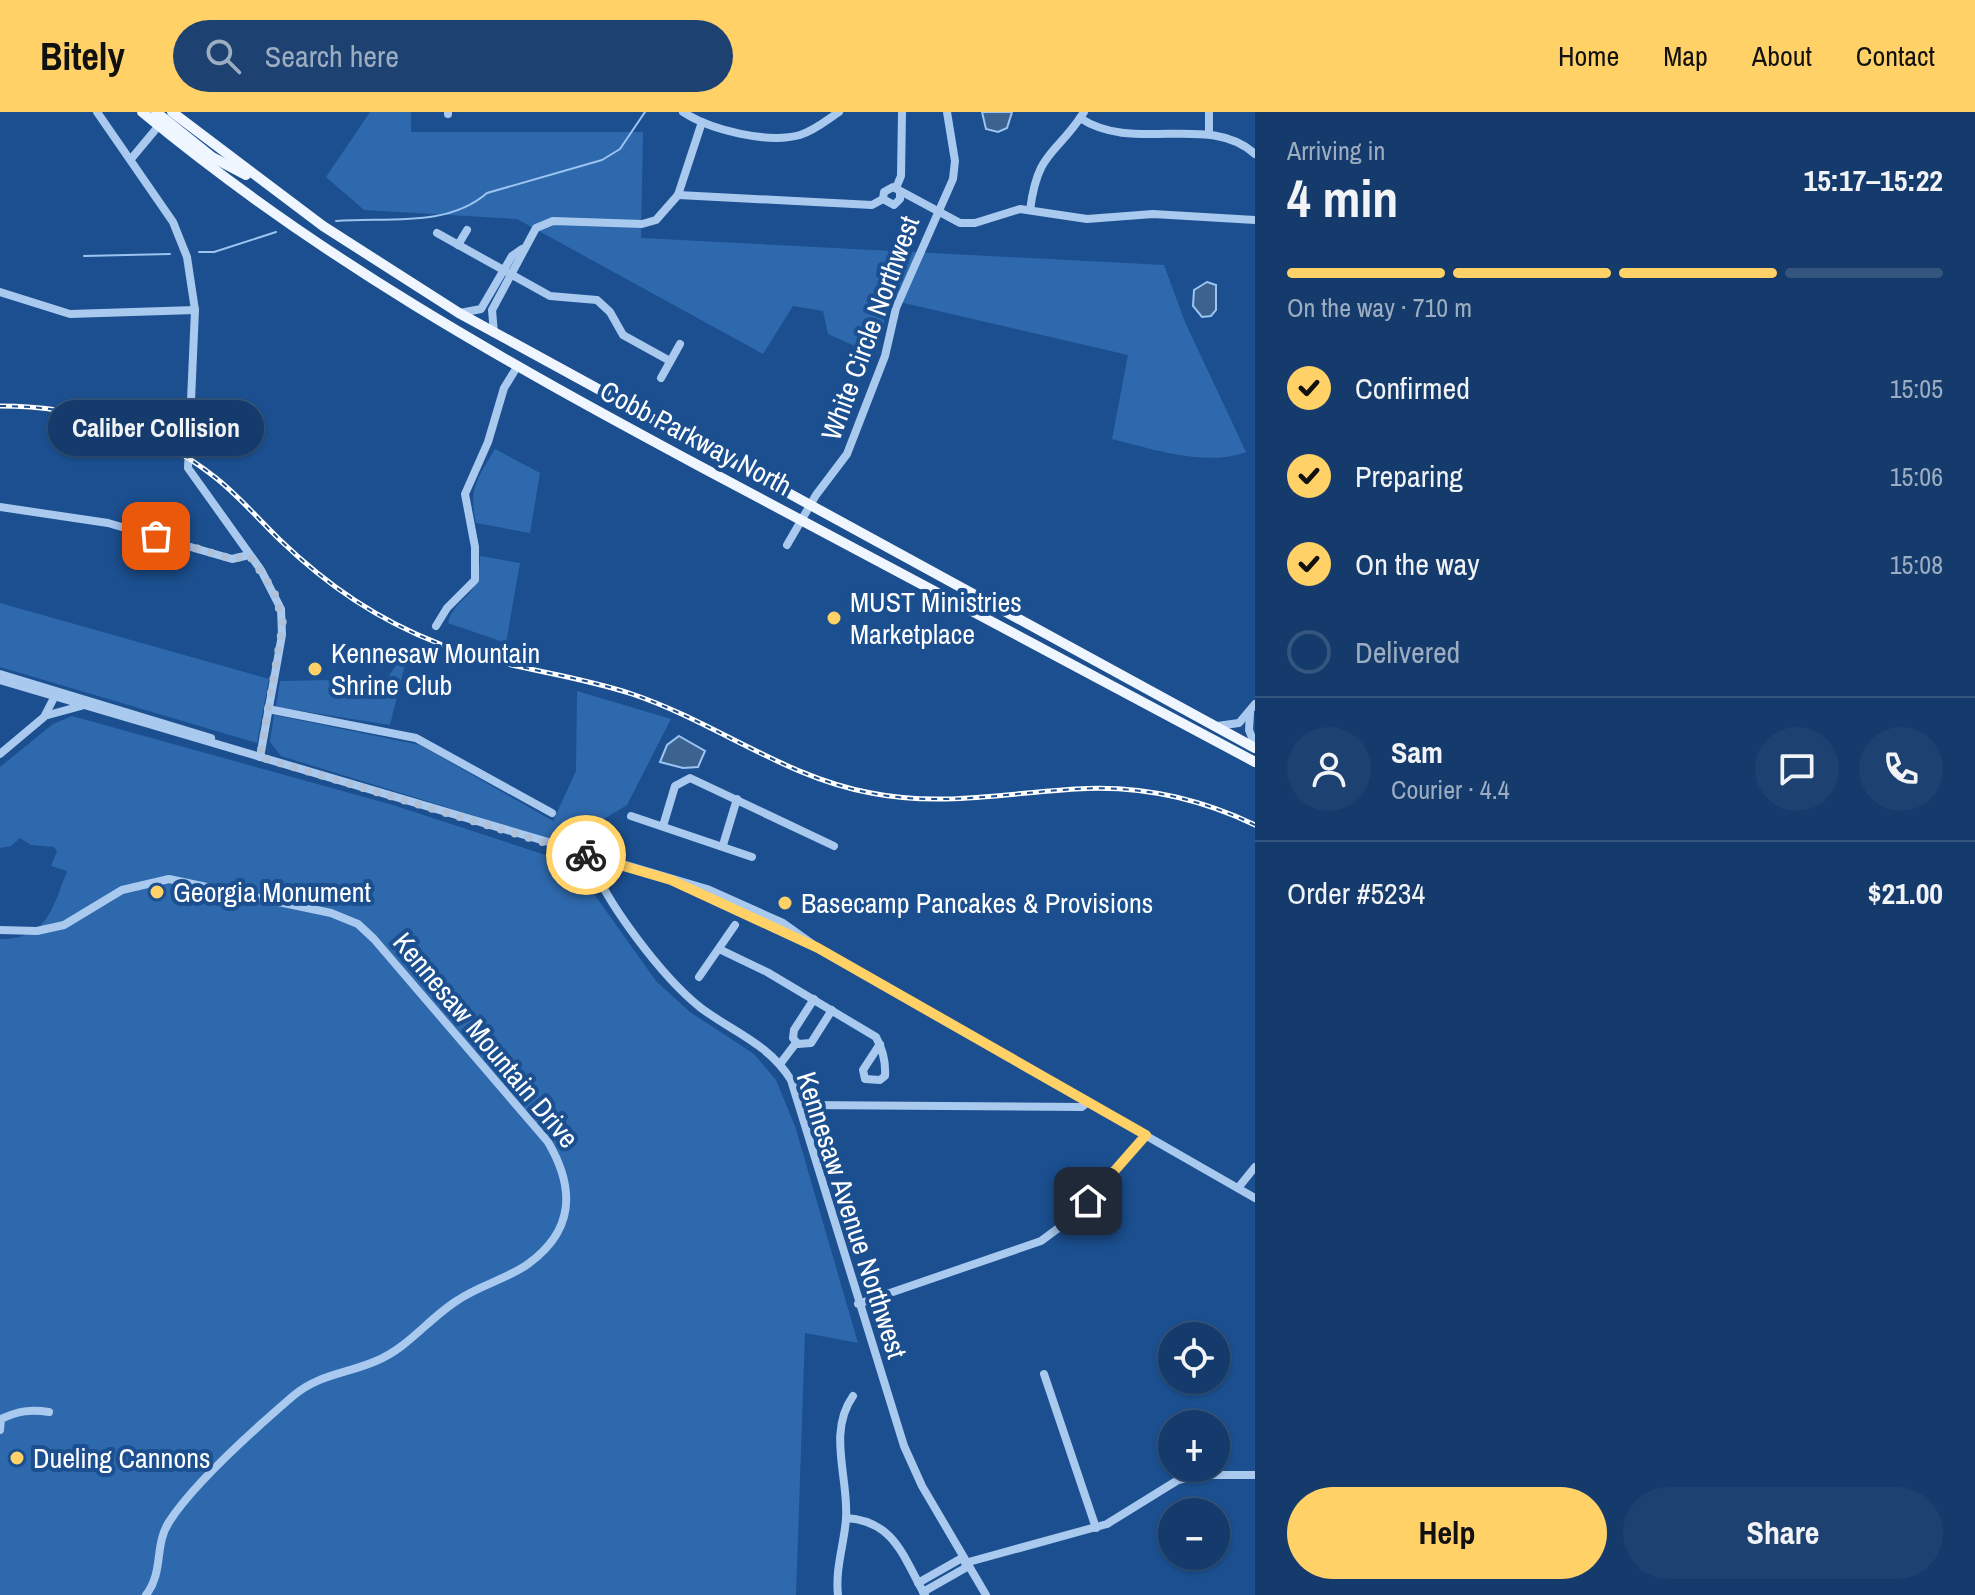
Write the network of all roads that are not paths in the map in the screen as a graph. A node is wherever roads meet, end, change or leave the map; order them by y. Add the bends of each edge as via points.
1 (97, 112) edge
2 (142, 112) edge
3 (683, 112) edge
4 (839, 112) edge
5 (902, 112) edge
6 (947, 112) edge
7 (1209, 112) edge
8 (1082, 115) edge
9 (164, 116) edge
10 (702, 122) junction
11 (1209, 130) junction
12 (1255, 154) edge
13 (131, 159) junction
14 (898, 191) junction
15 (678, 195) junction
16 (883, 199) junction
17 (1030, 210) junction
18 (936, 213) junction
19 (1255, 220) edge
20 (467, 230) dead end
21 (437, 233) dead end
22 (458, 245) junction
23 (508, 273) junction
24 (0, 292) edge
25 (195, 310) junction
26 (459, 313) junction
27 (494, 333) junction
28 (680, 344) dead end
29 (670, 361) junction
30 (517, 367) junction
31 (661, 378) dead end
32 (810, 505) junction
33 (0, 507) edge
34 (800, 521) junction
35 (787, 545) dead end
36 (249, 555) junction
37 (436, 626) dead end
38 (0, 677) edge
39 (37, 691) junction
40 (56, 693) junction
41 (88, 706) junction
42 (1253, 708) edge
43 (268, 709) junction
44 (43, 718) junction
45 (1215, 726) junction
46 (1255, 746) edge
47 (0, 754) edge
48 (260, 757) junction
49 (1255, 762) edge
50 (737, 799) junction
51 (552, 813) dead end
52 (631, 816) dead end
53 (663, 826) junction
54 (723, 845) junction
55 (834, 846) dead end
56 (589, 856) junction
57 (752, 857) dead end
58 (735, 925) dead end
59 (0, 930) edge
60 (719, 949) junction
61 (699, 977) dead end
62 (814, 999) junction
63 (832, 1010) junction
64 (796, 1043) junction
65 (880, 1044) dead end
66 (780, 1064) junction
67 (1088, 1102) junction
68 (800, 1105) junction
69 (1146, 1135) junction
70 (1255, 1167) edge
71 (1238, 1188) junction
72 (1255, 1198) edge
73 (858, 1304) junction
74 (1044, 1374) dead end
75 (853, 1396) dead end
76 (49, 1412) dead end
77 (0, 1430) edge
78 (1255, 1475) edge
79 (846, 1518) junction
80 (1096, 1528) junction
81 (965, 1562) junction
82 (922, 1590) edge
83 (146, 1595) edge
84 (838, 1595) edge
85 (986, 1595) edge

1 - 13 street
2 - 9 main road, Cobb Parkway North
3 - 10 street
4 - 10 street via 792,136 738,134
5 - 14 street
6 - 18 street, White Circle Northwest via 954,171
7 - 11 street
8 - 11 street via 1112,133
8 - 17 street via 1043,160
9 - 13 street
9 - 26 main road, Cobb Parkway North
9 - 30 main road, Cobb Parkway North via 341,261
10 - 15 street
11 - 12 street via 1230,133
13 - 25 street via 180,234
14 - 16 street via 886,189
14 - 16 street via 900,199 894,205
14 - 18 street
15 - 16 street via 872,205
15 - 23 street via 652,222 553,221 536,228
17 - 18 street via 969,223
17 - 19 street via 1087,219 1153,214
18 - 32 street, White Circle Northwest via 896,308 882,367 847,454
20 - 22 street
21 - 22 street
22 - 23 street
23 - 26 street via 481,309
23 - 27 street via 491,315
23 - 29 street via 550,296 597,300 623,335
24 - 25 street via 70,314
25 - 36 street via 187,463
26 - 27 main road, Cobb Parkway North
27 - 32 main road, Cobb Parkway North
28 - 29 street
29 - 31 street
30 - 34 main road, Cobb Parkway North
30 - 37 street via 502,393 465,494 475,580
32 - 34 street, White Circle Northwest
32 - 45 main road, Cobb Parkway North
33 - 36 street via 108,523 232,559
34 - 35 street, White Circle Northwest
34 - 49 main road, Cobb Parkway North
36 - 43 street via 274,591 282,617
38 - 39 street
38 - 40 street
39 - 40 street
39 - 44 street via 45,706
40 - 41 street
40 - 44 street
40 - 48 street
41 - 44 street via 65,707
41 - 48 street
42 - 45 street via 1239,723
42 - 46 street via 1249,730
43 - 48 street
43 - 51 street via 416,738
44 - 47 street
45 - 46 main road, Cobb Parkway North
48 - 56 street
50 - 53 street via 695,779 682,780 675,786
50 - 54 street
50 - 55 street
52 - 53 street
53 - 54 street
54 - 57 street
56 - 66 street, Kennesaw Avenue Northwest via 599,880 667,975 697,1004
56 - 67 street via 734,899 783,923
58 - 60 street
59 - 83 street, Kennesaw Mountain Drive via 64,925 122,890 169,879 345,918 374,939 548,1142 564,1170 567,1207 551,1242 527,1264 460,1298 391,1353 325,1375 293,1397 168,1523 160,1545 160,1570
60 - 61 street
60 - 62 street
62 - 63 street
62 - 64 street via 794,1030
63 - 64 street via 811,1043
63 - 65 street
64 - 66 street
66 - 68 street, Kennesaw Avenue Northwest
67 - 68 street via 1082,1107
67 - 69 street
68 - 73 street, Kennesaw Avenue Northwest
69 - 71 street
69 - 73 street via 1072,1218 1041,1241
70 - 71 street
71 - 72 street
73 - 81 street, Kennesaw Avenue Northwest via 910,1458
74 - 80 street
75 - 79 street via 840,1434
76 - 77 street via 30,1409 8,1416 1,1419
78 - 80 street via 1178,1480 1118,1520
79 - 82 street via 884,1528
79 - 84 street
80 - 81 street
81 - 82 street
81 - 85 street, Kennesaw Avenue Northwest

